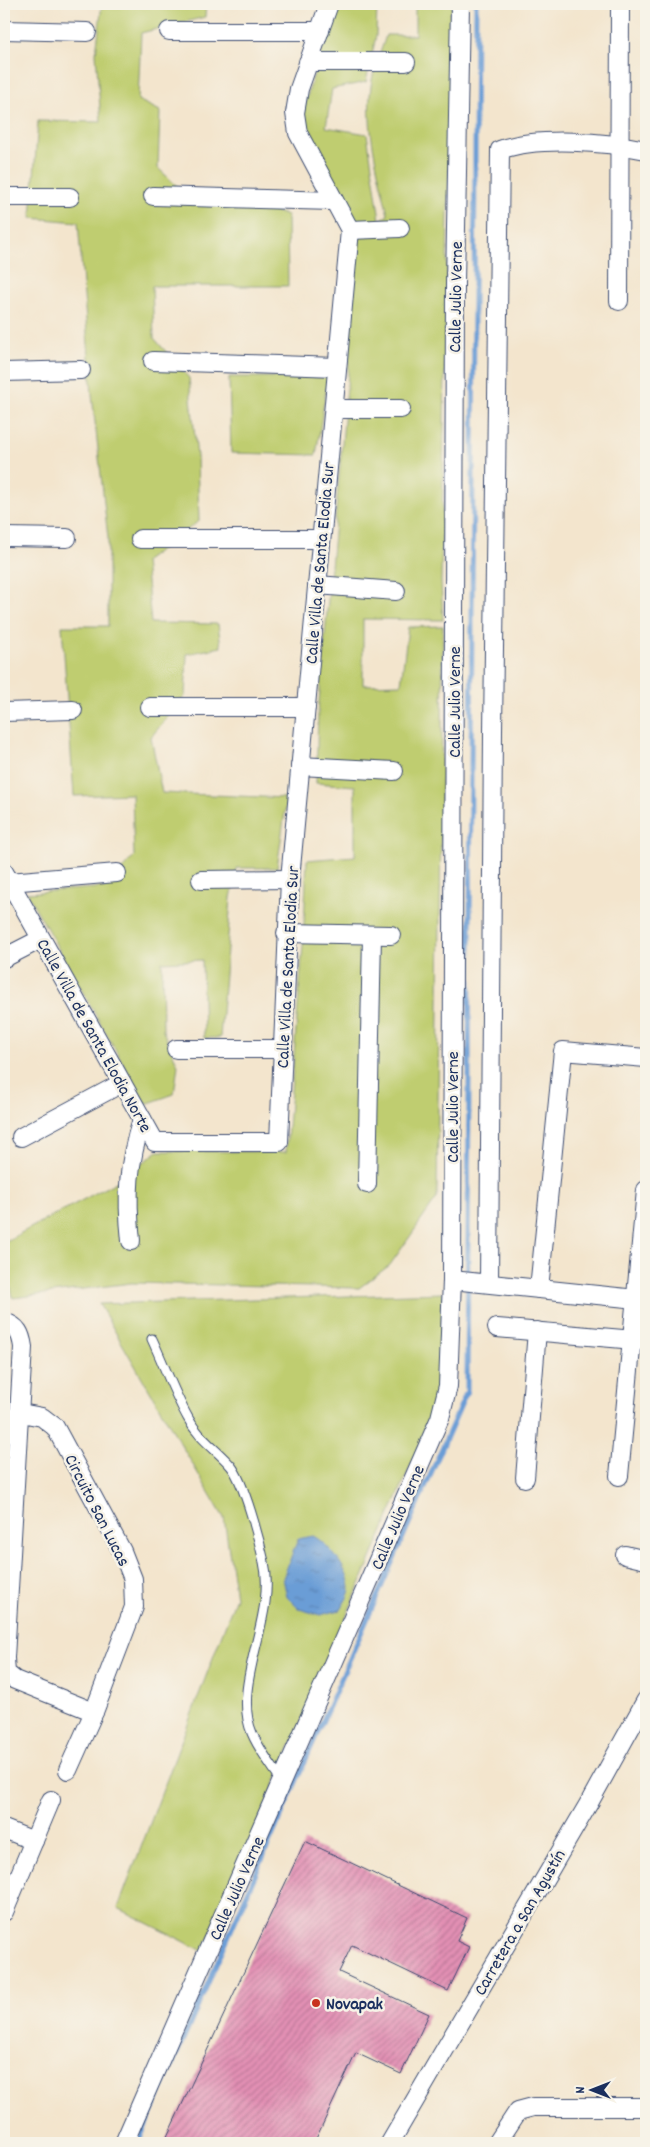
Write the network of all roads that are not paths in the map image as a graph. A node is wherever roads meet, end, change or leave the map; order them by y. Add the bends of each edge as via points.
1 (329, 4) edge
2 (460, 4) edge
3 (620, 4) edge
4 (4, 30) edge
5 (169, 31) dead end
6 (320, 31) junction
7 (87, 32) dead end
8 (308, 62) junction
9 (406, 62) dead end
10 (620, 144) junction
11 (646, 150) edge
12 (153, 196) dead end
13 (4, 197) edge
14 (70, 197) dead end
15 (334, 201) junction
16 (400, 228) dead end
17 (350, 230) junction
18 (619, 301) dead end
19 (153, 361) dead end
20 (337, 367) junction
21 (81, 370) dead end
22 (4, 372) edge
23 (400, 408) dead end
24 (334, 410) junction
25 (4, 537) edge
26 (67, 538) dead end
27 (140, 539) dead end
28 (321, 539) junction
29 (317, 585) junction
30 (396, 591) dead end
31 (150, 707) dead end
32 (306, 707) junction
33 (73, 710) dead end
34 (4, 712) edge
35 (300, 766) junction
36 (394, 771) dead end
37 (117, 873) dead end
38 (6, 877) edge
39 (290, 879) junction
40 (202, 880) dead end
41 (286, 933) junction
42 (372, 935) junction
43 (391, 935) dead end
44 (41, 939) junction
45 (4, 958) edge
46 (176, 1049) dead end
47 (283, 1049) junction
48 (646, 1058) edge
49 (122, 1083) junction
50 (142, 1118) junction
51 (21, 1137) dead end
52 (279, 1142) joint
53 (367, 1184) dead end
54 (646, 1190) edge
55 (131, 1242) dead end
56 (469, 1282) junction
57 (538, 1289) junction
58 (641, 1300) edge
59 (4, 1322) edge
60 (497, 1328) dead end
61 (537, 1331) junction
62 (152, 1339) dead end
63 (639, 1340) edge
64 (21, 1413) junction
65 (619, 1476) dead end
66 (525, 1478) dead end
67 (625, 1555) dead end
68 (646, 1560) edge
69 (646, 1700) edge
70 (94, 1712) junction
71 (68, 1770) dead end
72 (282, 1782) junction
73 (52, 1800) dead end
74 (4, 1829) edge
75 (34, 1841) junction
76 (4, 1912) edge
77 (646, 2107) edge
78 (124, 2143) edge
79 (390, 2143) edge
80 (497, 2143) edge

1 - 6 street
2 - 56 street, Calle Julio Verne via 455,284
3 - 10 street
4 - 7 street
5 - 6 street
6 - 8 street
8 - 9 street
8 - 15 street via 295,113 298,133
10 - 11 street
10 - 18 street
10 - 56 street via 532,143 500,150 493,732
12 - 15 street
13 - 14 street
15 - 17 street
16 - 17 street
17 - 20 street, Calle Villa de Santa Elodia Sur
19 - 20 street
20 - 24 street, Calle Villa de Santa Elodia Sur
21 - 22 street
23 - 24 street
24 - 28 street, Calle Villa de Santa Elodia Sur
25 - 26 street
27 - 28 street
28 - 29 street, Calle Villa de Santa Elodia Sur
29 - 30 street
29 - 32 street, Calle Villa de Santa Elodia Sur
31 - 32 street
32 - 35 street, Calle Villa de Santa Elodia Sur
33 - 34 street
35 - 36 street
35 - 39 street, Calle Villa de Santa Elodia Sur
37 - 38 street
38 - 44 street, Calle Villa de Santa Elodia Norte
39 - 40 street
39 - 41 street, Calle Villa de Santa Elodia Sur
41 - 42 street
41 - 47 street, Calle Villa de Santa Elodia Sur
42 - 43 street
42 - 53 street
44 - 45 street
44 - 49 street, Calle Villa de Santa Elodia Norte
46 - 47 street
47 - 52 street, Calle Villa de Santa Elodia Sur
48 - 57 street via 563,1051
49 - 50 street, Calle Villa de Santa Elodia Norte
49 - 51 street
50 - 52 street, Calle Villa de Santa Elodia Norte via 155,1142
50 - 55 street via 128,1179
54 - 58 street
56 - 57 street
56 - 72 street, Calle Julio Verne via 440,1418
57 - 58 street
58 - 63 street
59 - 64 street via 14,1325 21,1334 24,1347
60 - 61 street
61 - 63 street
61 - 66 street
62 - 72 lane via 188,1418 199,1435 231,1466 240,1482 259,1545 267,1582 266,1602 247,1695 248,1717 252,1734
63 - 65 street
64 - 70 street, Circuito San Lucas via 42,1416 55,1427 122,1551 133,1580 134,1607
64 - 70 street via 6,1673 15,1680
67 - 68 street
69 - 79 street, Carretera a San Agustín
70 - 71 street, Circuito San Lucas
72 - 78 street, Calle Julio Verne
73 - 75 street
74 - 75 street
75 - 76 street
77 - 80 street via 533,2107 518,2111

